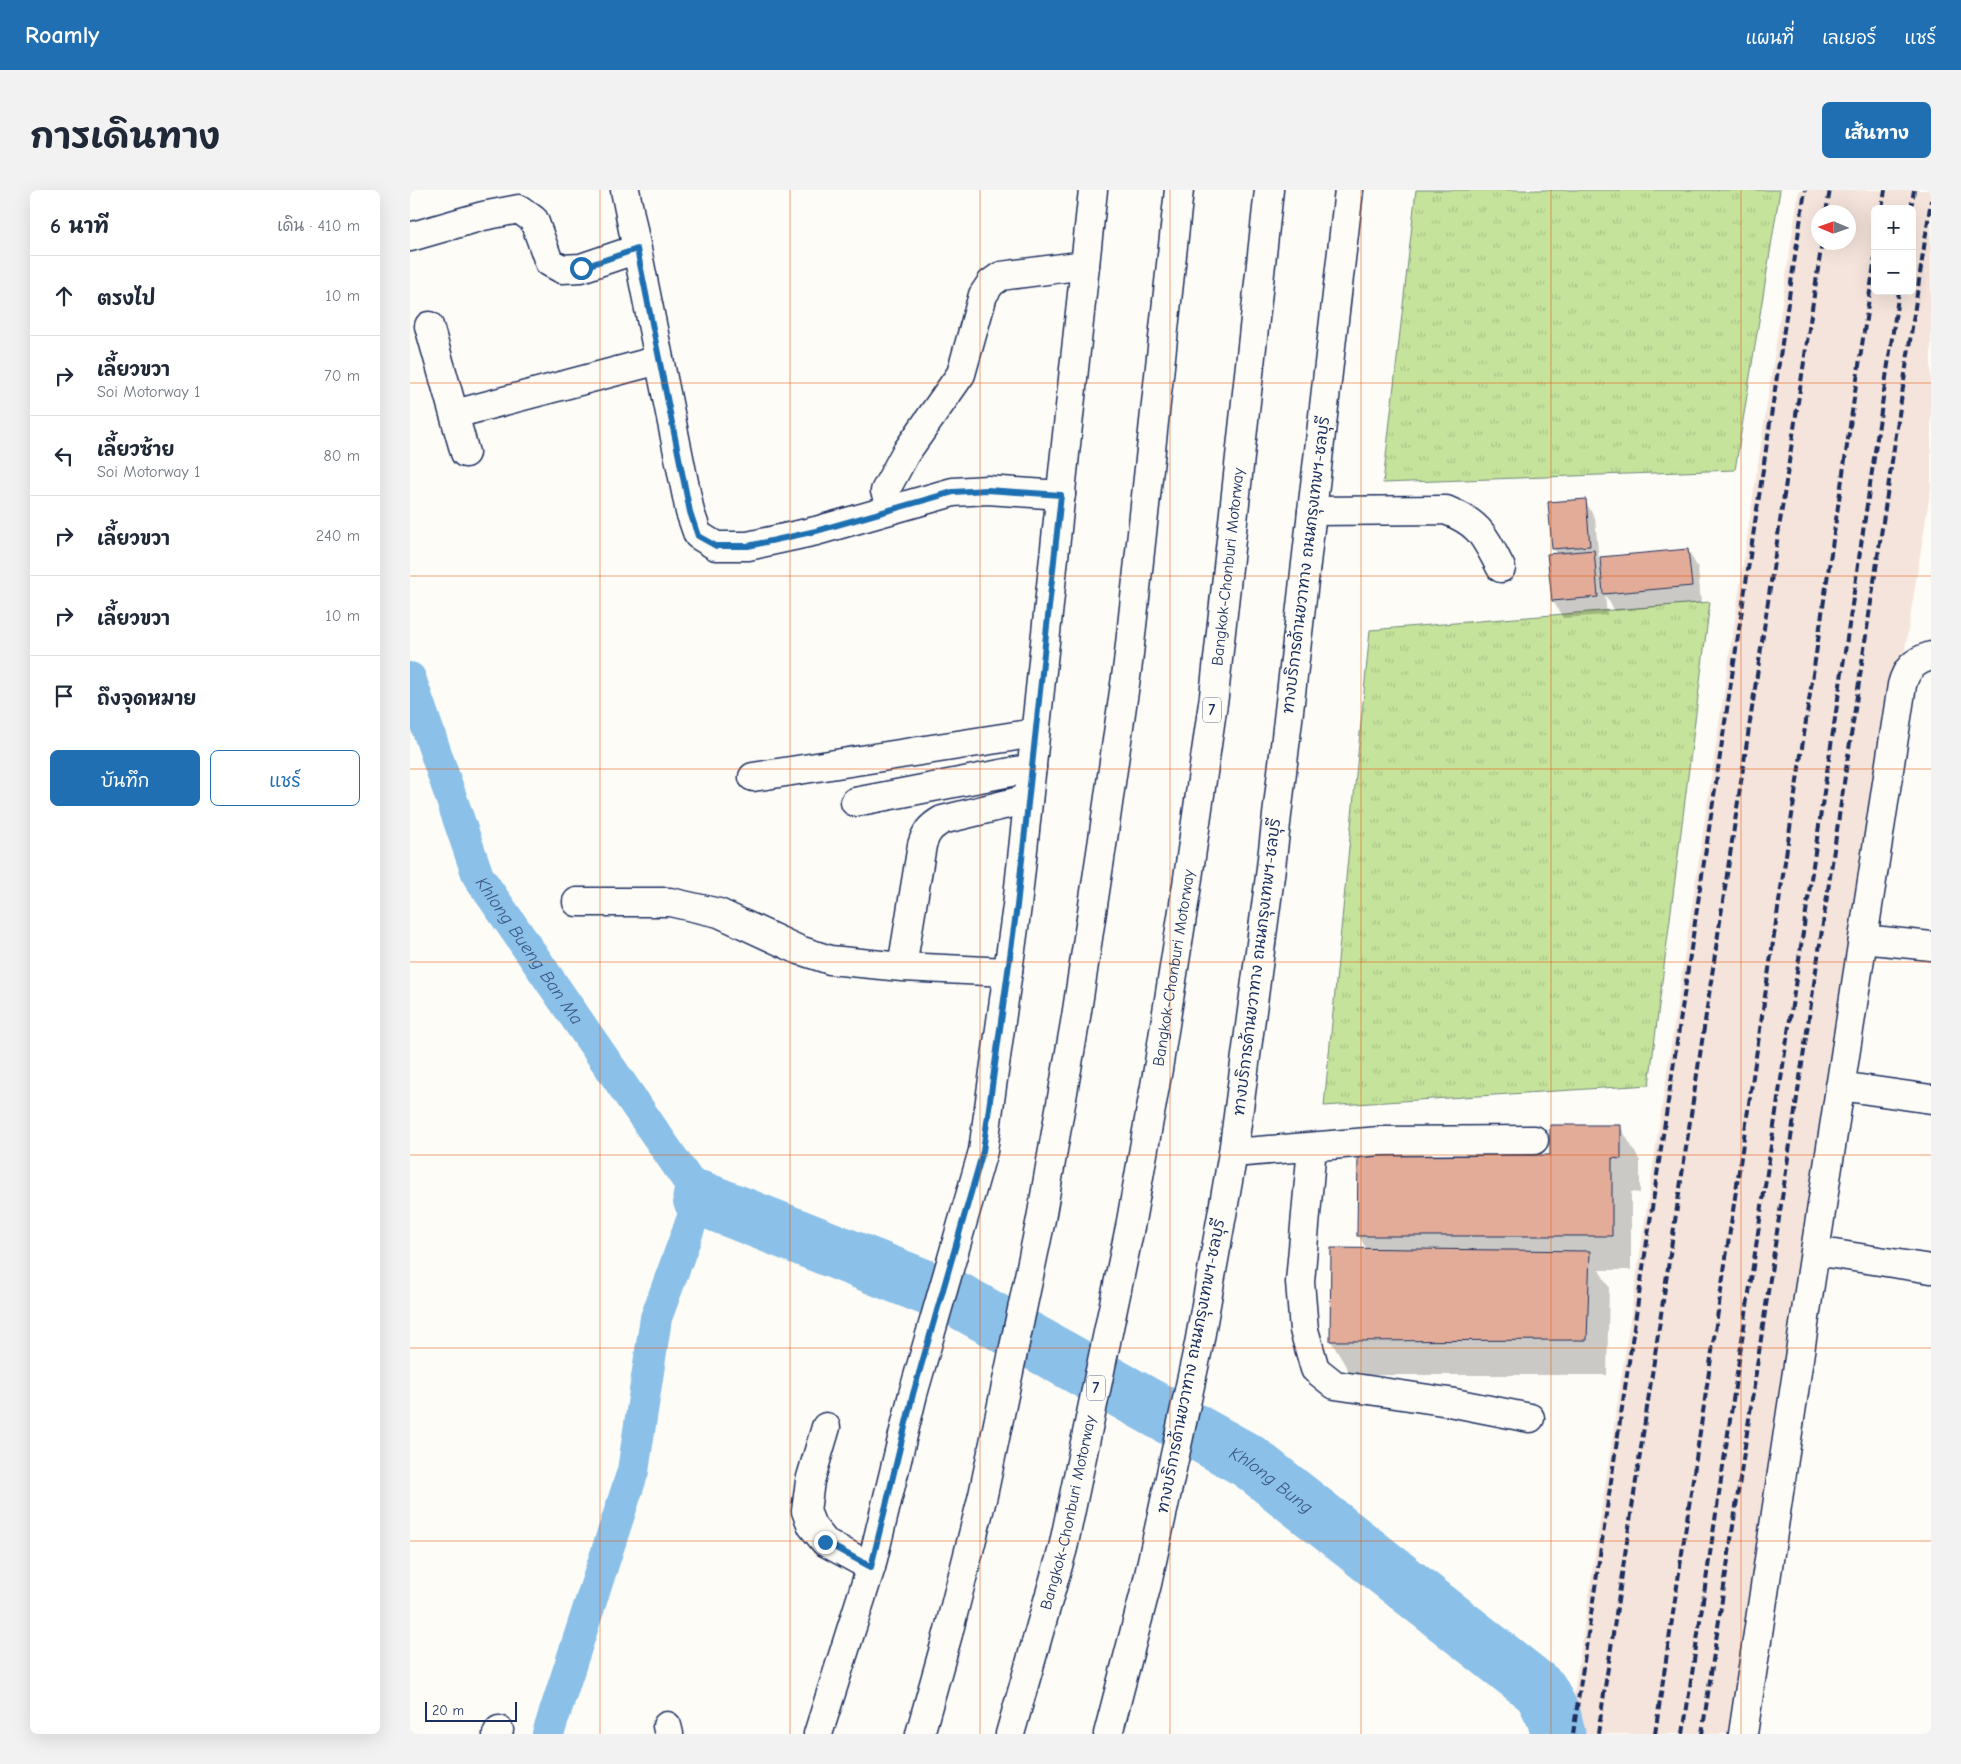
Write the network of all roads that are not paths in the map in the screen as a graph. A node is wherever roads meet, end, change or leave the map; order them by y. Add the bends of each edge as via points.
1 (625, 190) edge
2 (1093, 190) edge
3 (1179, 190) edge
4 (1269, 190) edge
5 (1349, 190) edge
6 (410, 237) edge
7 (637, 249) junction
8 (1084, 265) junction
9 (429, 326) dead end
10 (659, 360) junction
11 (455, 414) junction
12 (465, 453) dead end
13 (885, 491) dead end
14 (1061, 495) junction
15 (1312, 511) junction
16 (1501, 568) dead end
17 (1931, 656) edge
18 (1035, 733) junction
19 (1032, 768) junction
20 (753, 778) dead end
21 (1028, 799) junction
22 (855, 802) dead end
23 (577, 902) dead end
24 (1863, 939) junction
25 (1931, 946) edge
26 (902, 967) junction
27 (1008, 972) junction
28 (1840, 1086) junction
29 (1931, 1099) edge
30 (1534, 1140) dead end
31 (1312, 1147) junction
32 (1233, 1153) junction
33 (1815, 1251) junction
34 (1931, 1269) edge
35 (1530, 1418) dead end
36 (826, 1427) dead end
37 (871, 1567) junction
38 (818, 1734) edge
39 (920, 1734) edge
40 (1010, 1734) edge
41 (1108, 1734) edge
42 (1744, 1734) edge

1 - 7 main road
2 - 8 main road
3 - 39 main road via 1128,663 1076,1017 1041,1219 983,1495
4 - 40 main road, Bangkok-Chonburi Motorway / 7 via 1214,696 1158,1069 1130,1227 1063,1548
5 - 15 main road, ทางบริการด้านขวาทาง ถนนกรุงเทพฯ-ชลบุรี
6 - 7 main road via 519,209 534,220 549,262 562,268 581,268
7 - 10 main road
8 - 13 main road via 1001,276 991,283 984,295 961,374 905,454
8 - 14 main road
9 - 11 main road
10 - 11 main road
10 - 14 main road via 690,512 698,536 716,546 748,546 816,531 953,492 987,490
11 - 12 main road
14 - 18 main road
15 - 16 main road via 1446,510 1466,518 1482,534
15 - 32 main road, ทางบริการด้านขวาทาง ถนนกรุงเทพฯ-ชลบุรี via 1270,876
17 - 24 main road via 1911,666 1902,685
18 - 19 main road
18 - 20 main road
19 - 21 main road
19 - 22 main road
21 - 26 main road via 942,820 926,833
21 - 27 main road
23 - 26 main road via 670,902 719,913 799,950 830,960
24 - 25 main road
24 - 28 main road
26 - 27 main road
27 - 37 main road via 983,1151 913,1394
28 - 29 main road
28 - 33 main road
30 - 31 main road via 1380,1141
31 - 32 main road
31 - 35 main road via 1300,1282 1304,1330 1315,1369 1335,1385
32 - 41 main road, ทางบริการด้านขวาทาง ถนนกรุงเทพฯ-ชลบุรี via 1199,1344 1147,1584
33 - 34 main road
33 - 42 main road
36 - 37 main road via 810,1481 806,1511 812,1526 825,1542
37 - 38 main road

